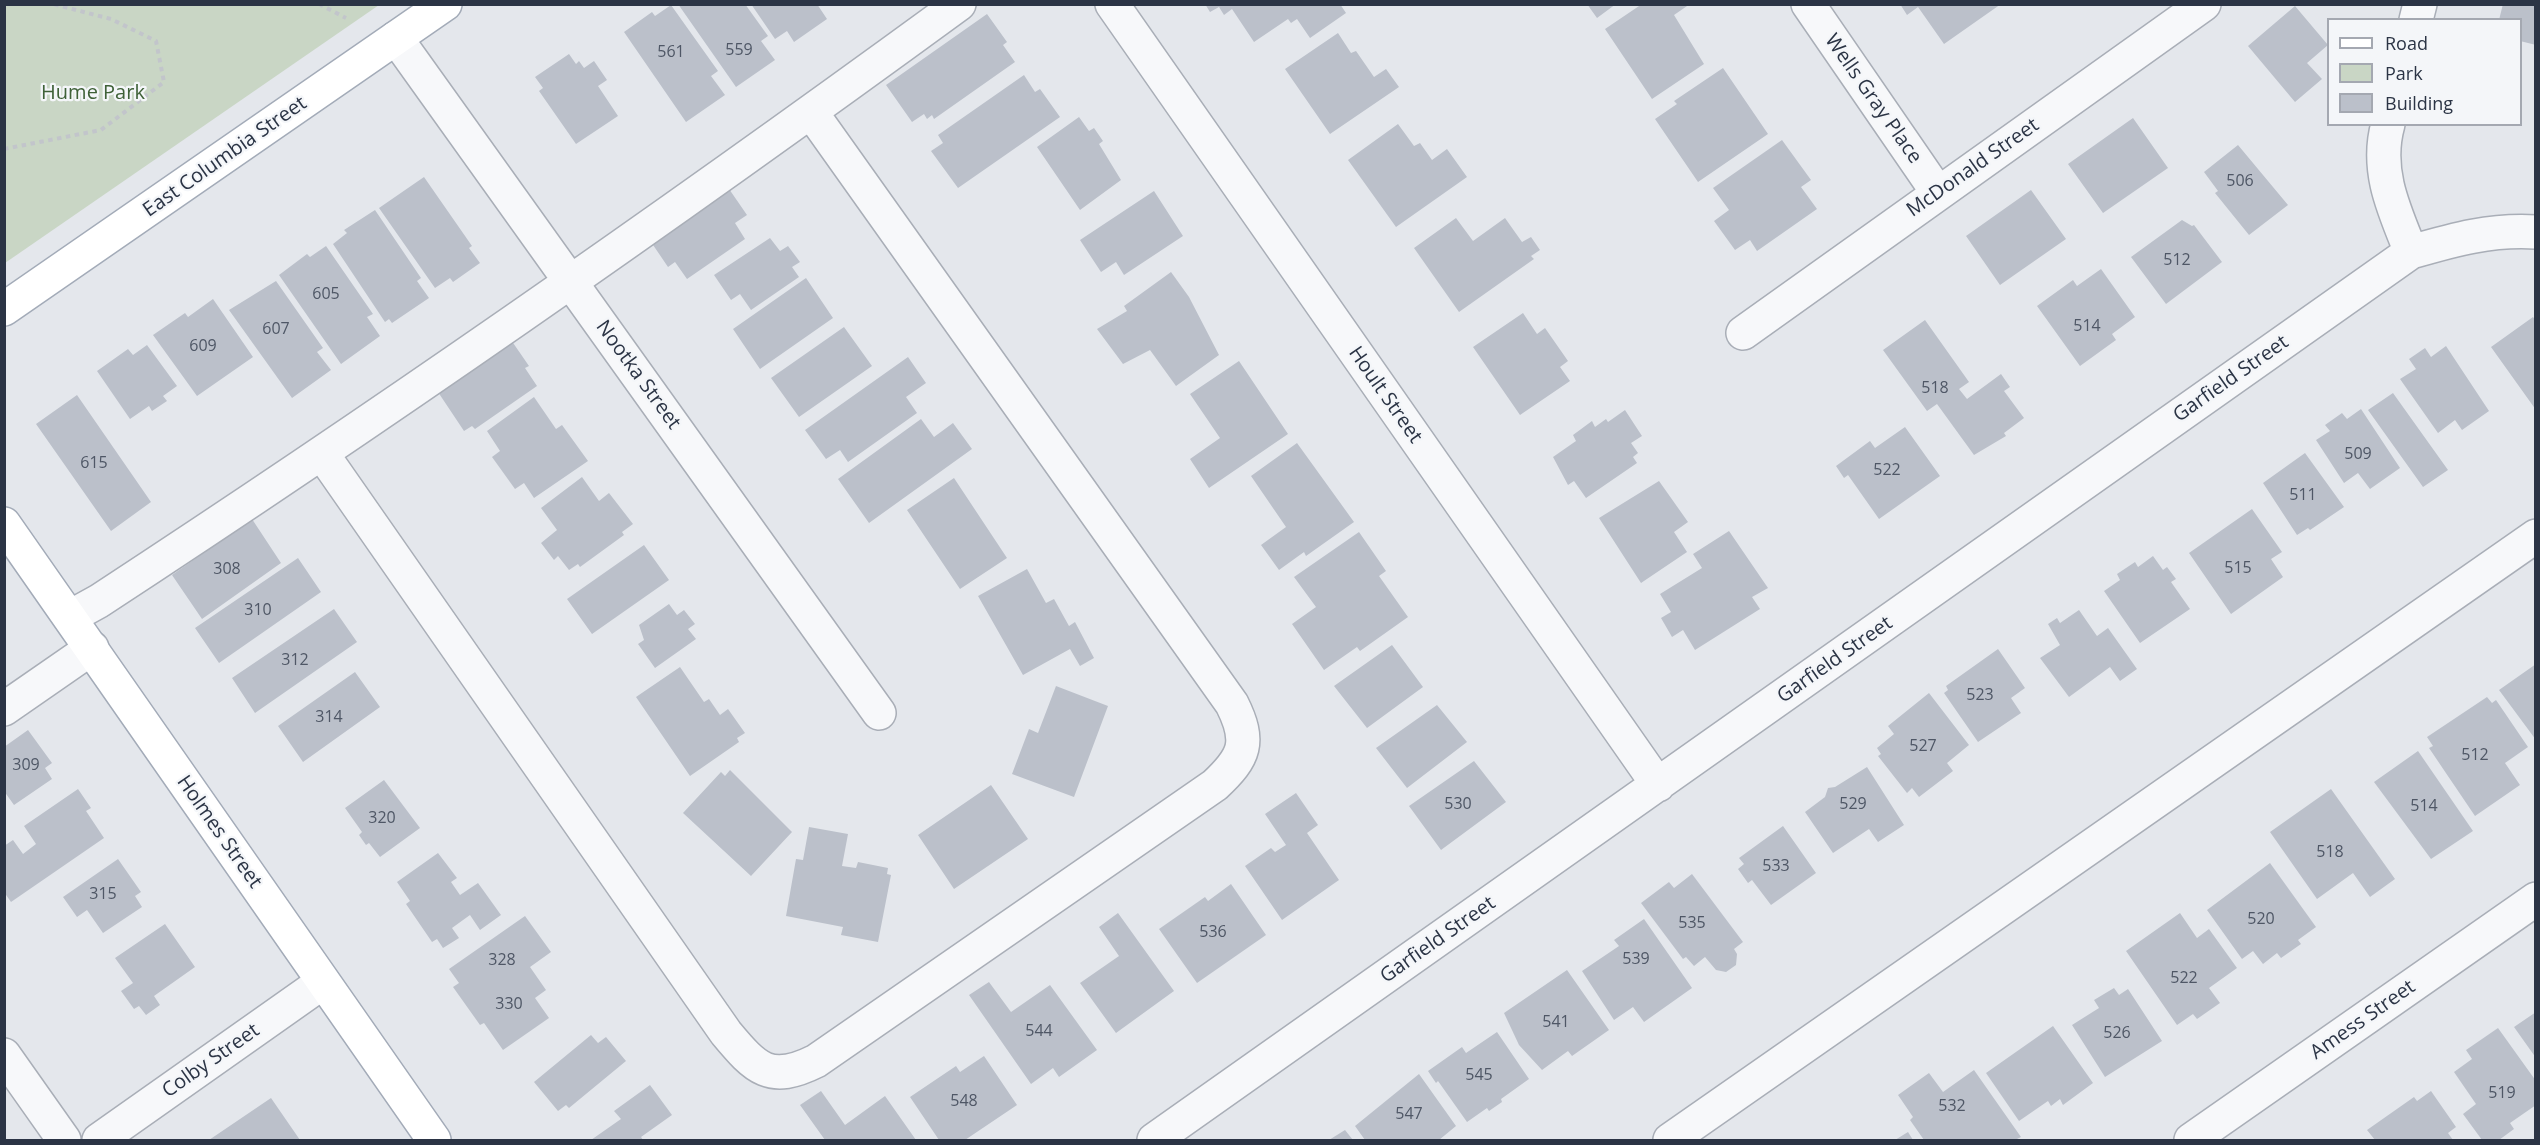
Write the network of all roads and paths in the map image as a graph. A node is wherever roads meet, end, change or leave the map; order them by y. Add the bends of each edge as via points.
1 (53, 4) edge
2 (319, 4) edge
3 (445, 4) edge
4 (959, 4) edge
5 (1112, 4) edge
6 (1808, 4) edge
7 (2204, 4) edge
8 (346, 18) dead end
9 (396, 38) junction
10 (811, 112) junction
11 (2388, 126) edge
12 (4, 149) edge
13 (1938, 193) junction
14 (2535, 232) edge
15 (2411, 252) junction
16 (571, 282) junction
17 (4, 309) edge
18 (1743, 333) dead end
19 (323, 454) junction
20 (4, 524) edge
21 (2535, 536) edge
22 (70, 617) junction
23 (92, 648) junction
24 (4, 709) edge
25 (879, 712) dead end
26 (1658, 785) junction
27 (2535, 899) edge
28 (323, 981) junction
29 (4, 1055) edge
30 (64, 1140) edge
31 (99, 1140) edge
32 (434, 1140) edge
33 (1154, 1140) edge
34 (1670, 1140) edge
35 (2191, 1140) edge

1 - 12 path via 111,19 156,41 164,82 101,129
2 - 8 path
3 - 9 main road, East Columbia Street
4 - 10 street
5 - 26 street, Hoult Street
6 - 13 street, Wells Gray Place
7 - 13 street, McDonald Street
9 - 16 street, Nootka Street
9 - 17 main road, East Columbia Street
10 - 16 street
10 - 19 street via 1232,704 1241,722 1241,757 1215,785 816,1061 780,1073 762,1068 743,1054 726,1033
11 - 15 street via 2385,184
13 - 18 street, McDonald Street
14 - 15 street, Garfield Street via 2508,230 2469,236
15 - 26 street, Garfield Street
16 - 19 street
16 - 25 street, Nootka Street
19 - 22 street
20 - 22 main road, Holmes Street
21 - 34 street
22 - 23 main road, Holmes Street
23 - 24 street
23 - 28 main road, Holmes Street
26 - 33 street, Garfield Street
27 - 35 street, Amess Street
28 - 31 street, Colby Street
28 - 32 main road, Holmes Street
29 - 30 street

